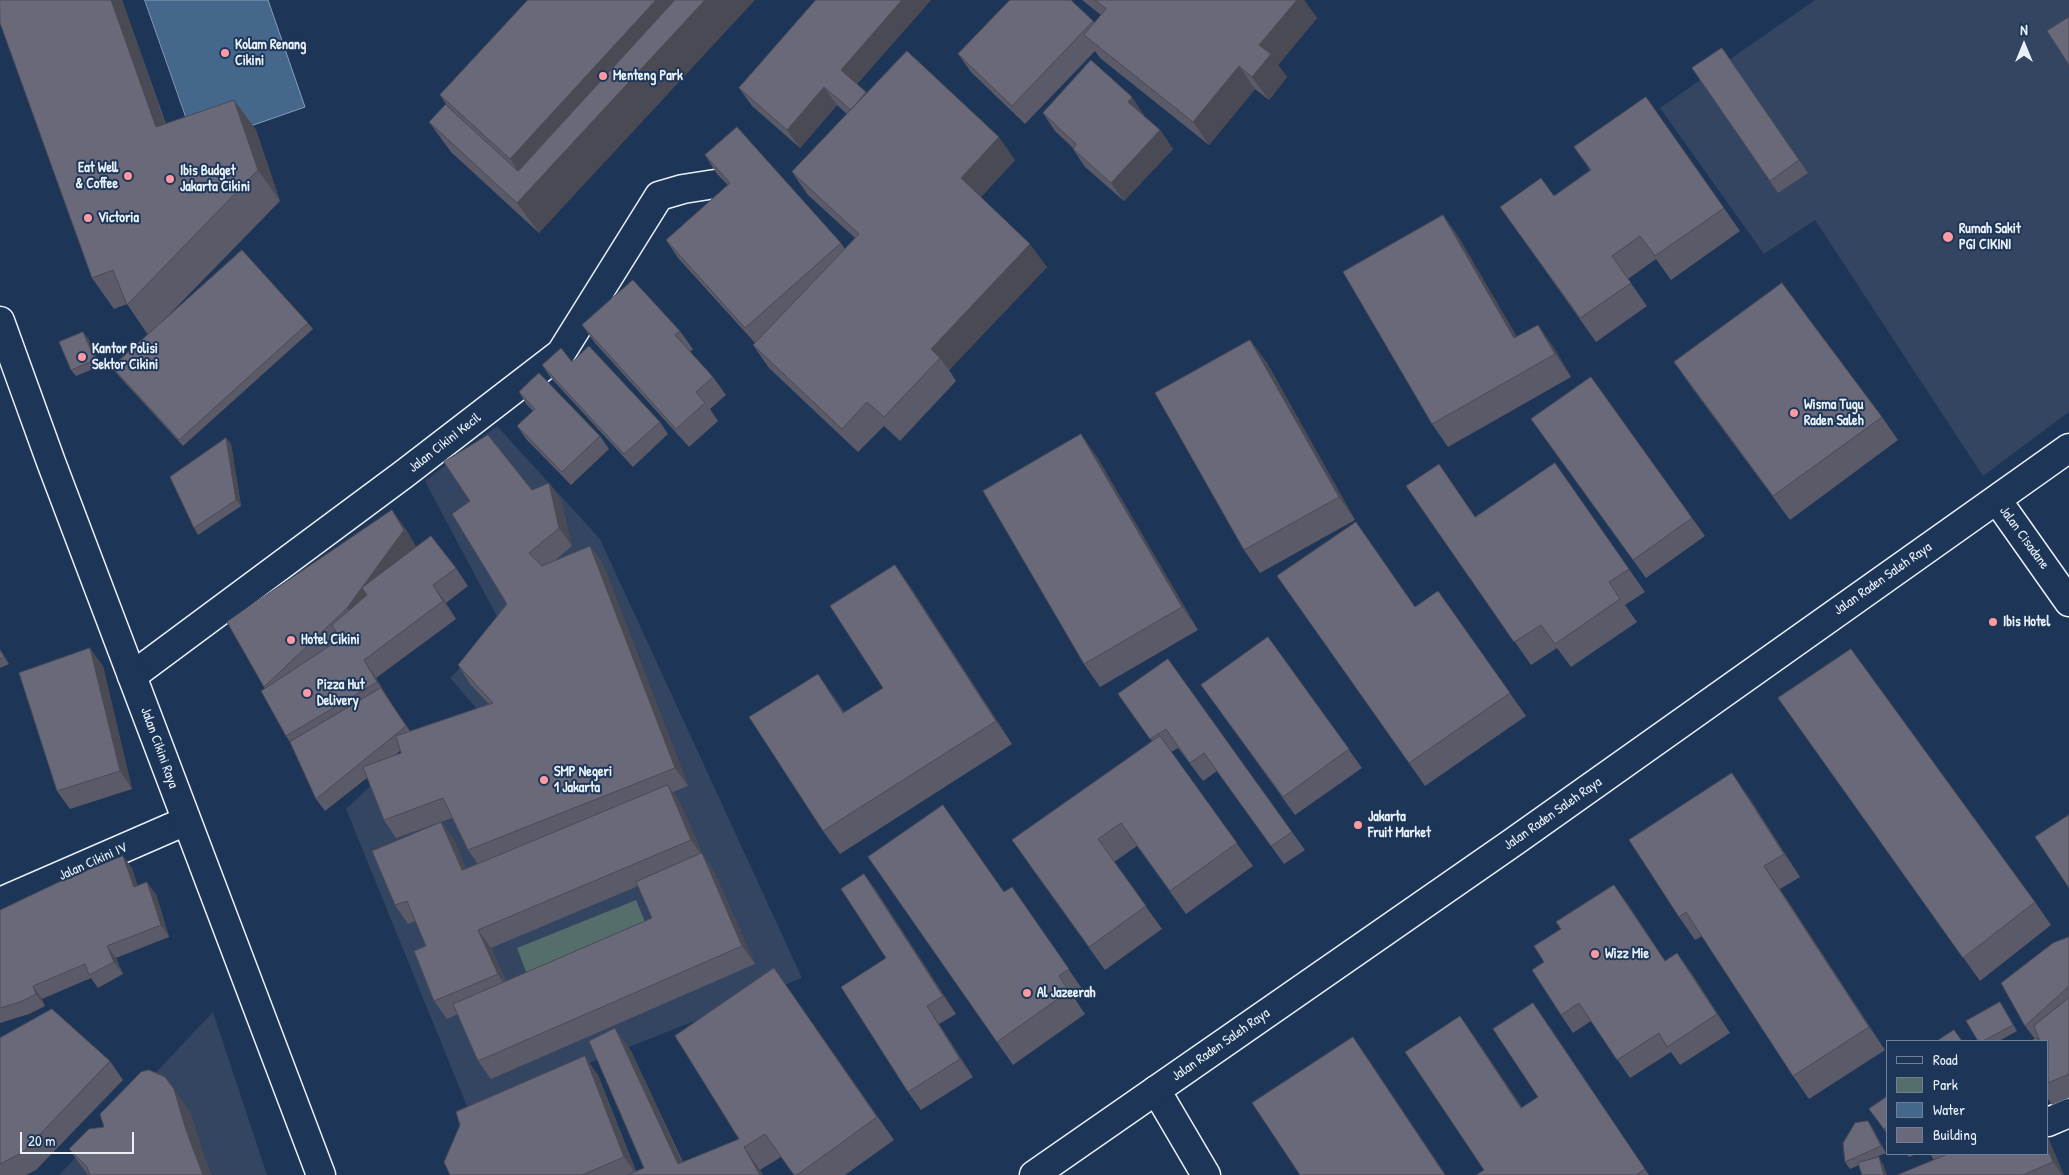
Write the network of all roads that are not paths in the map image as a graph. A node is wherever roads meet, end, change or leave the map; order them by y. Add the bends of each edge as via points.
1 (715, 184) edge
2 (0, 321) edge
3 (2069, 448) edge
4 (1996, 500) junction
5 (2069, 602) edge
6 (132, 676) junction
7 (186, 821) junction
8 (0, 902) edge
9 (1156, 1090) junction
10 (2069, 1113) edge
11 (2049, 1122) edge
12 (321, 1175) edge
13 (1034, 1175) edge
14 (1206, 1175) edge

1 - 6 main road, Jalan Cikini Kecil via 659,196 561,353
2 - 6 main road, Jalan Cikini Raya
3 - 4 main road, Jalan Raden Saleh Raya
4 - 5 main road, Jalan Cisadane
4 - 9 main road, Jalan Raden Saleh Raya
6 - 7 main road, Jalan Cikini Raya
7 - 8 main road, Jalan Cikini IV
7 - 12 main road, Jalan Cikini Raya
9 - 13 main road, Jalan Raden Saleh Raya
9 - 14 main road
10 - 11 main road

